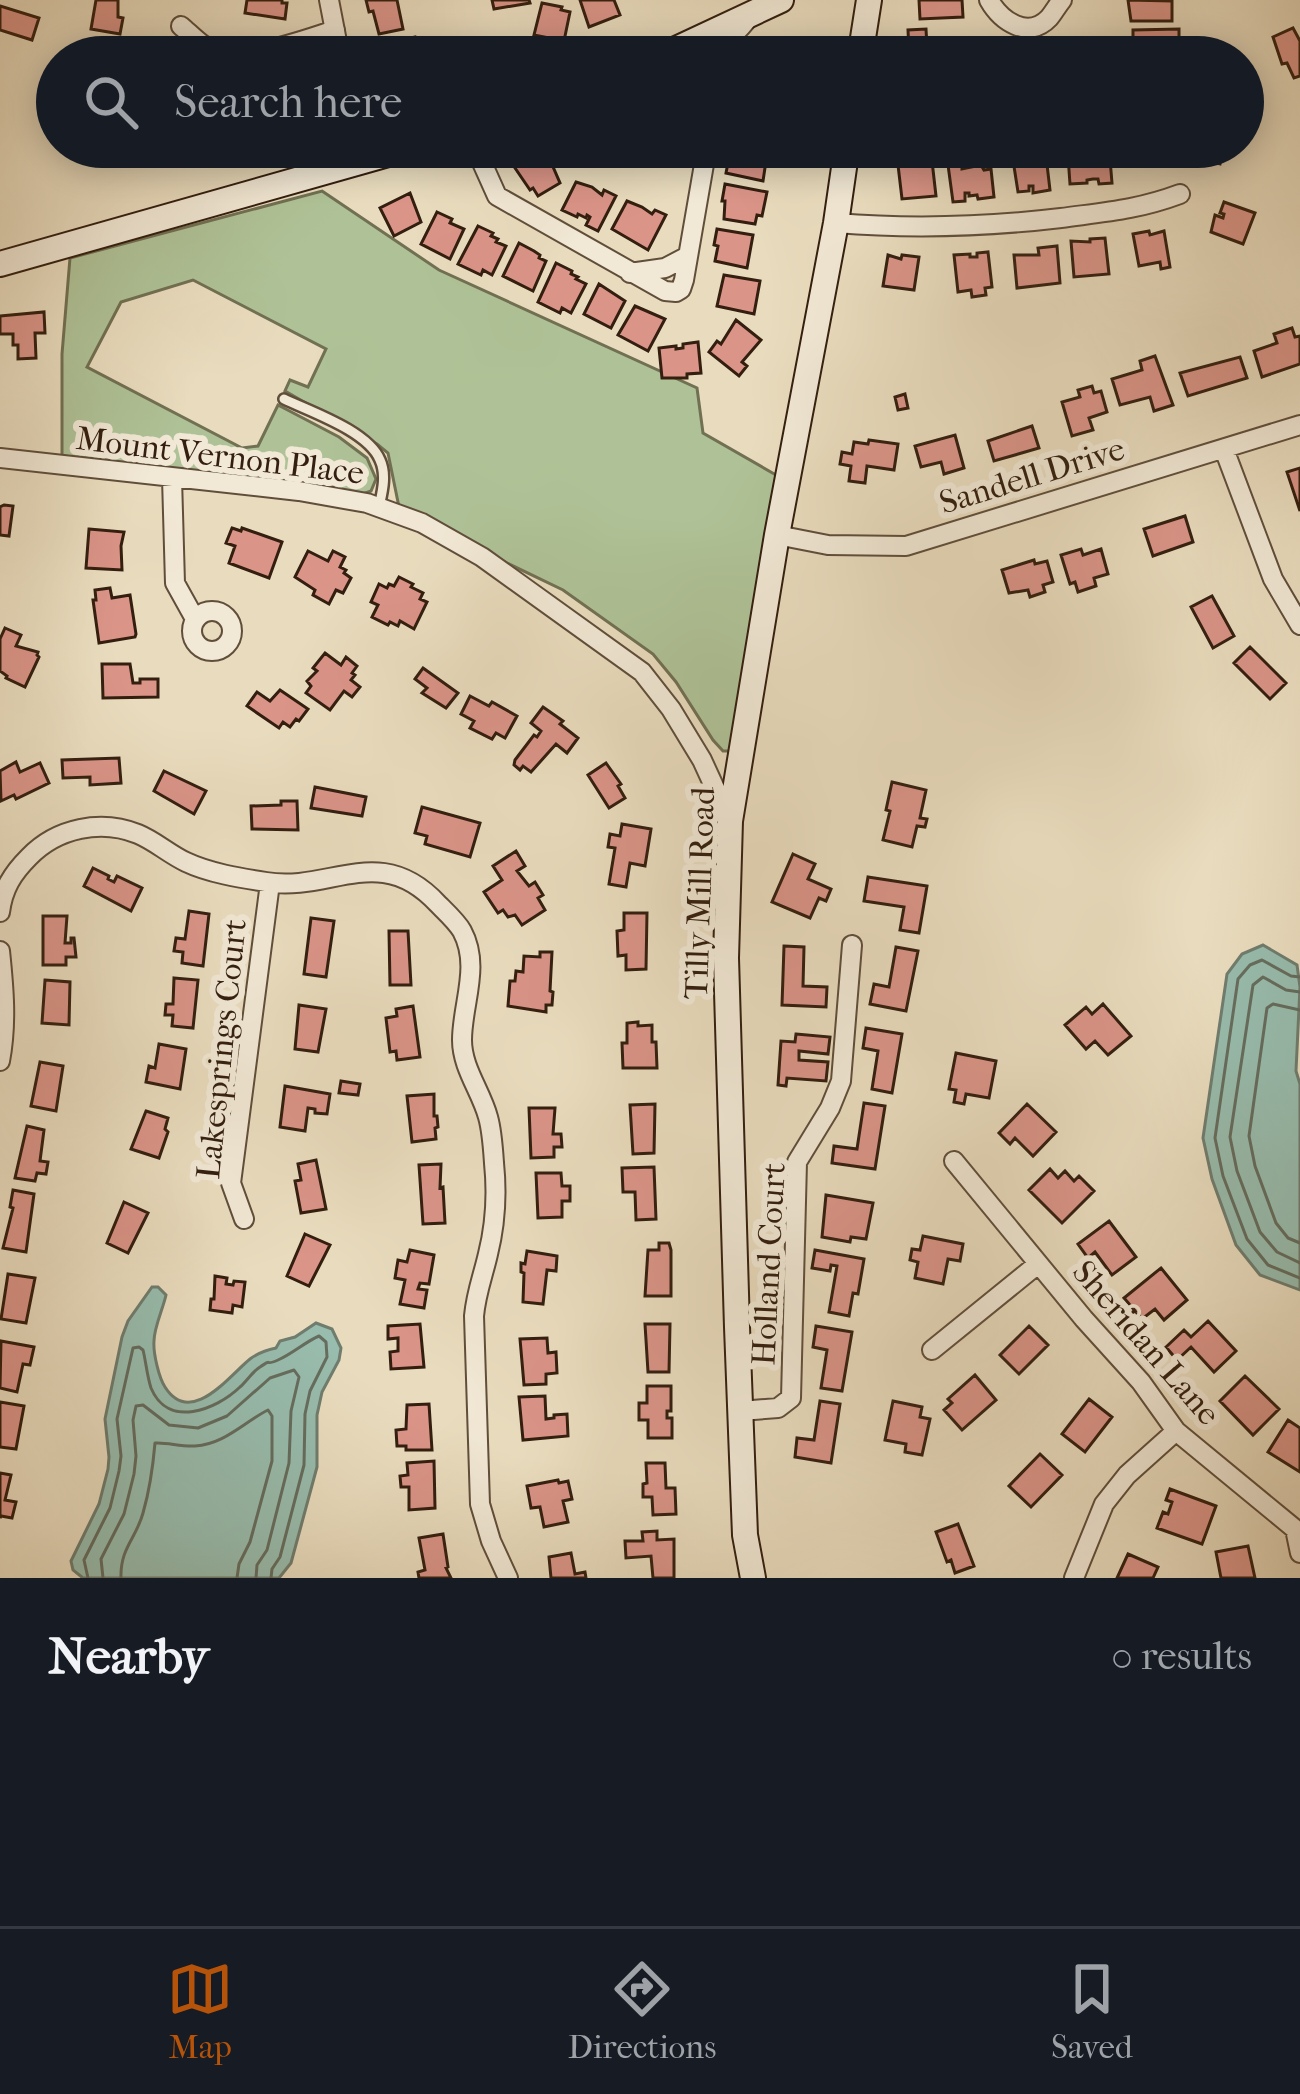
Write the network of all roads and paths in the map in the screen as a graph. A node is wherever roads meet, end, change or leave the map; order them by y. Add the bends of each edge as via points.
1 (329, 0) edge
2 (781, 0) edge
3 (868, 0) edge
4 (989, 0) edge
5 (1062, 0) edge
6 (748, 18) junction
7 (181, 26) dead end
8 (335, 30) junction
9 (193, 36) edge
10 (316, 36) edge
11 (336, 36) edge
12 (338, 36) edge
13 (707, 36) edge
14 (735, 36) edge
15 (863, 36) edge
16 (319, 168) edge
17 (484, 168) edge
18 (702, 168) edge
19 (844, 168) edge
20 (1180, 194) dead end
21 (836, 223) junction
22 (0, 264) edge
23 (284, 399) dead end
24 (1300, 425) edge
25 (1224, 449) junction
26 (0, 458) edge
27 (172, 478) junction
28 (379, 508) junction
29 (777, 536) junction
30 (196, 619) dead end
31 (1300, 625) edge
32 (730, 821) junction
33 (270, 883) junction
34 (0, 912) edge
35 (851, 945) dead end
36 (0, 952) edge
37 (0, 1061) edge
38 (954, 1161) dead end
39 (244, 1219) dead end
40 (1038, 1264) junction
41 (932, 1350) dead end
42 (740, 1411) junction
43 (1176, 1431) junction
44 (1298, 1528) edge
45 (1300, 1553) edge
46 (508, 1578) edge
47 (752, 1578) edge
48 (1074, 1578) edge

1 - 8 street
2 - 6 street
3 - 15 street
4 - 5 street via 998,16 1034,27
6 - 13 street
6 - 14 street
7 - 9 street
8 - 10 street
8 - 11 street
8 - 12 street
16 - 22 street
17 - 18 street via 497,196 635,276 686,257
19 - 21 street, Tilly Mill Road
20 - 21 street via 1142,208 1025,222
21 - 29 street, Tilly Mill Road
23 - 28 lane via 365,440 381,460
24 - 25 street, Sandell Drive
25 - 29 street, Sandell Drive via 906,546
25 - 31 street via 1273,578
26 - 27 street, Mount Vernon Place
27 - 28 street, Mount Vernon Place
27 - 30 street via 175,584
28 - 32 street, Mount Vernon Place via 471,550 642,672 702,760
29 - 32 street, Tilly Mill Road
32 - 42 street, Tilly Mill Road via 726,958
33 - 34 street via 188,863 120,828 90,826 38,847 2,891
33 - 39 street, Lakesprings Court via 231,1183
33 - 46 street via 361,871 394,875 434,898 462,931 470,960 464,1059 489,1118 495,1167 474,1316 480,1504
35 - 42 street, Holland Court via 841,1081 797,1162 791,1398 778,1408
36 - 37 street
38 - 40 street, Sheridan Lane
40 - 41 street
40 - 43 street, Sheridan Lane
42 - 47 street, Tilly Mill Road
43 - 44 street, Sheridan Lane
43 - 48 street via 1104,1504
44 - 45 street, Sheridan Lane

